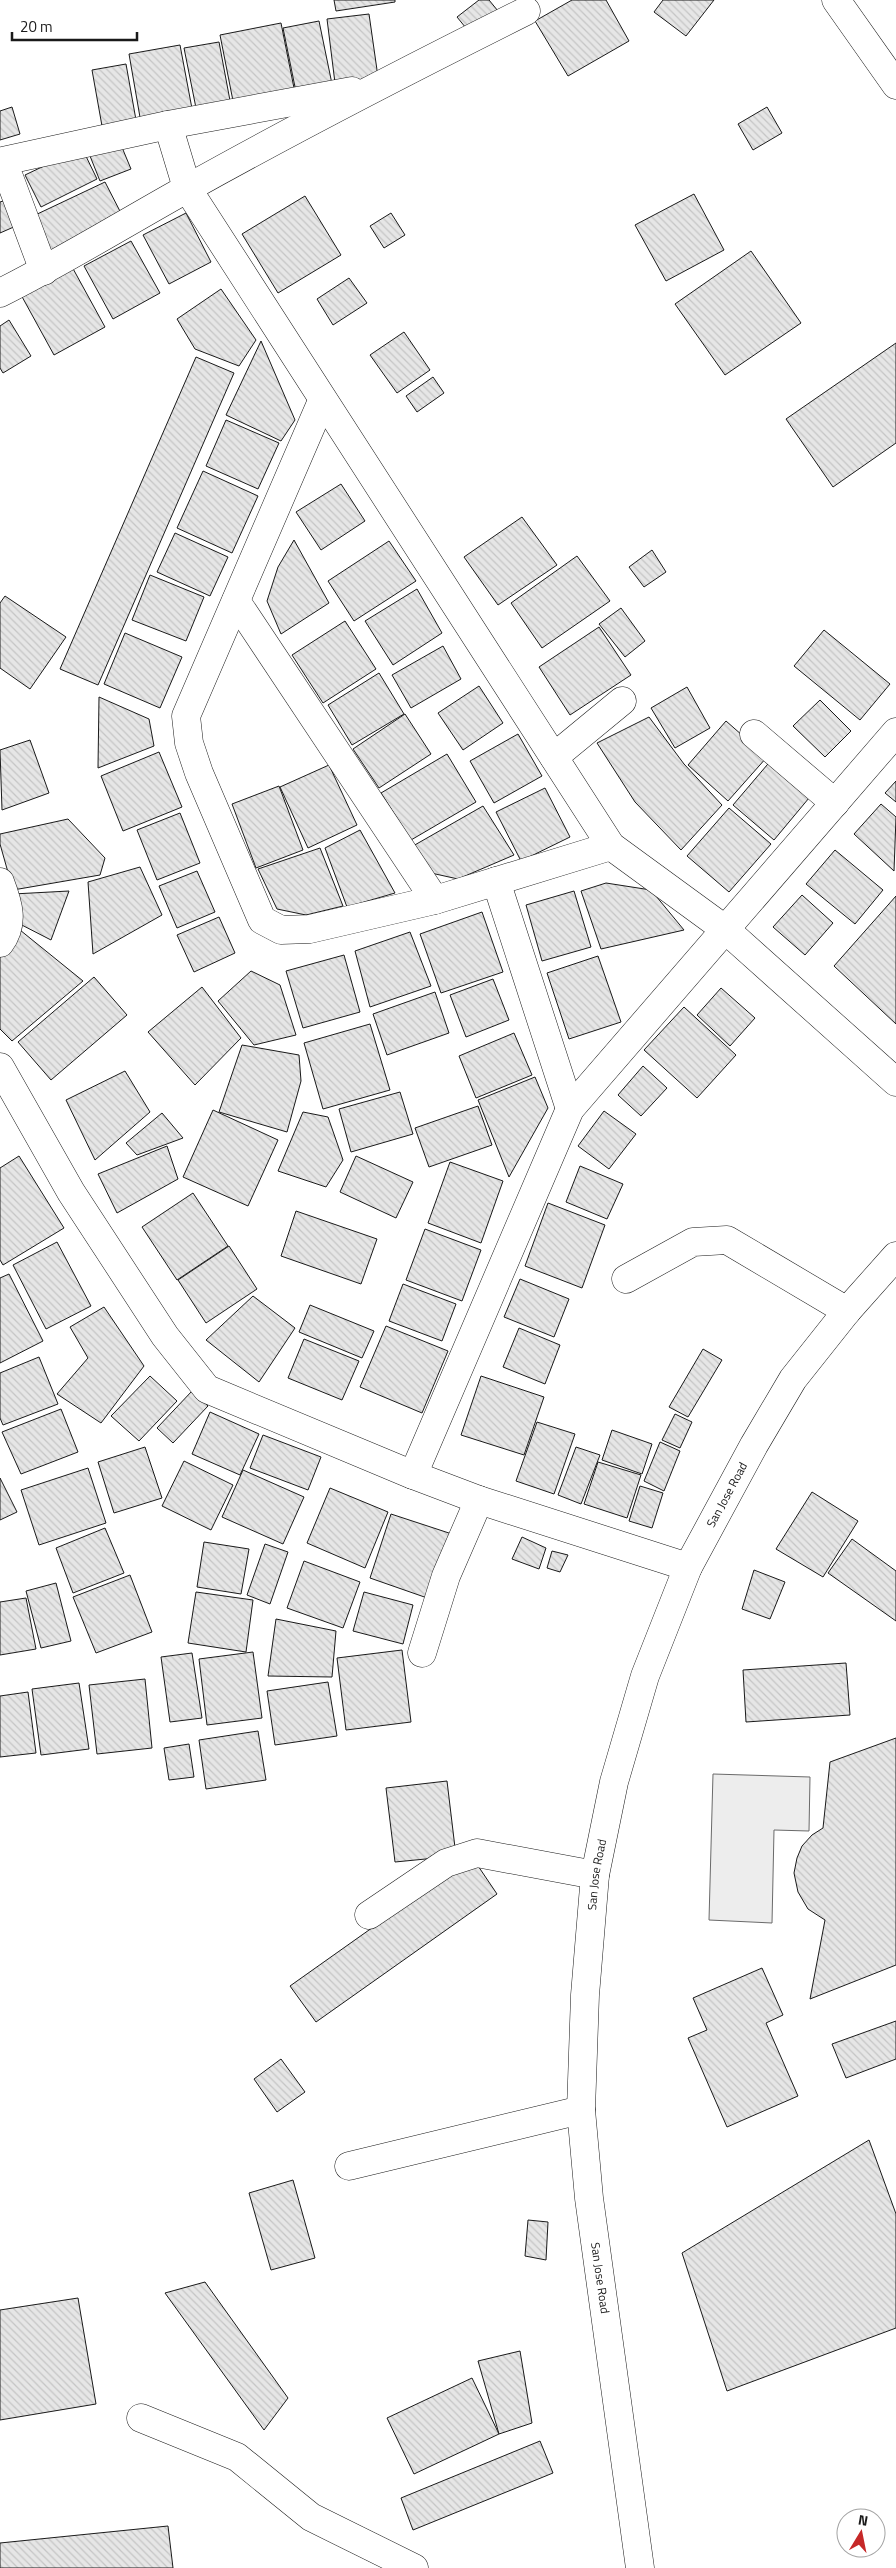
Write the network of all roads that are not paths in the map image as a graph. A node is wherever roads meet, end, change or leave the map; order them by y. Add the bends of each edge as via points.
1 (836, 0) edge
2 (526, 11) dead end
3 (896, 85) edge
4 (378, 86) junction
5 (168, 125) junction
6 (187, 188) junction
7 (44, 271) junction
8 (0, 293) edge
9 (322, 401) junction
10 (236, 601) junction
11 (622, 701) dead end
12 (896, 732) edge
13 (754, 734) dead end
14 (554, 758) junction
15 (834, 803) junction
16 (611, 846) junction
17 (496, 881) junction
18 (0, 882) edge
19 (436, 900) junction
20 (726, 930) junction
21 (0, 943) edge
22 (0, 1067) edge
23 (896, 1082) edge
24 (570, 1109) junction
25 (896, 1256) edge
26 (626, 1279) dead end
27 (847, 1311) junction
28 (413, 1475) junction
29 (479, 1500) junction
30 (688, 1567) junction
31 (422, 1653) dead end
32 (594, 1875) junction
33 (369, 1915) dead end
34 (582, 2110) junction
35 (350, 2166) dead end
36 (141, 2418) dead end
37 (414, 2568) edge
38 (640, 2568) edge

1 - 3 street
2 - 4 street
4 - 5 street
4 - 6 street
5 - 6 street
5 - 7 street via 3,162
6 - 7 street
6 - 9 street
7 - 8 street
9 - 10 street
9 - 14 street
10 - 19 street
10 - 19 street via 186,716 189,743 198,773 262,920 281,930 310,930
11 - 14 street
12 - 15 street
13 - 15 street
14 - 16 street
15 - 20 street
16 - 17 street
16 - 20 street
17 - 19 street
17 - 24 street
18 - 21 street via 10,910 6,935
20 - 23 street
20 - 24 street
22 - 28 street via 71,1192 165,1336 207,1389
24 - 28 street
25 - 27 street, San Jose Road
26 - 27 street via 693,1242 727,1240
27 - 30 street, San Jose Road via 793,1379
28 - 29 street
29 - 30 street
29 - 31 street via 446,1576
30 - 32 street, San Jose Road via 645,1676 614,1782
32 - 33 street via 477,1853 446,1863
32 - 34 street, San Jose Road via 585,1995
34 - 35 street
34 - 38 street, San Jose Road via 589,2198
36 - 37 street via 237,2457 311,2517

